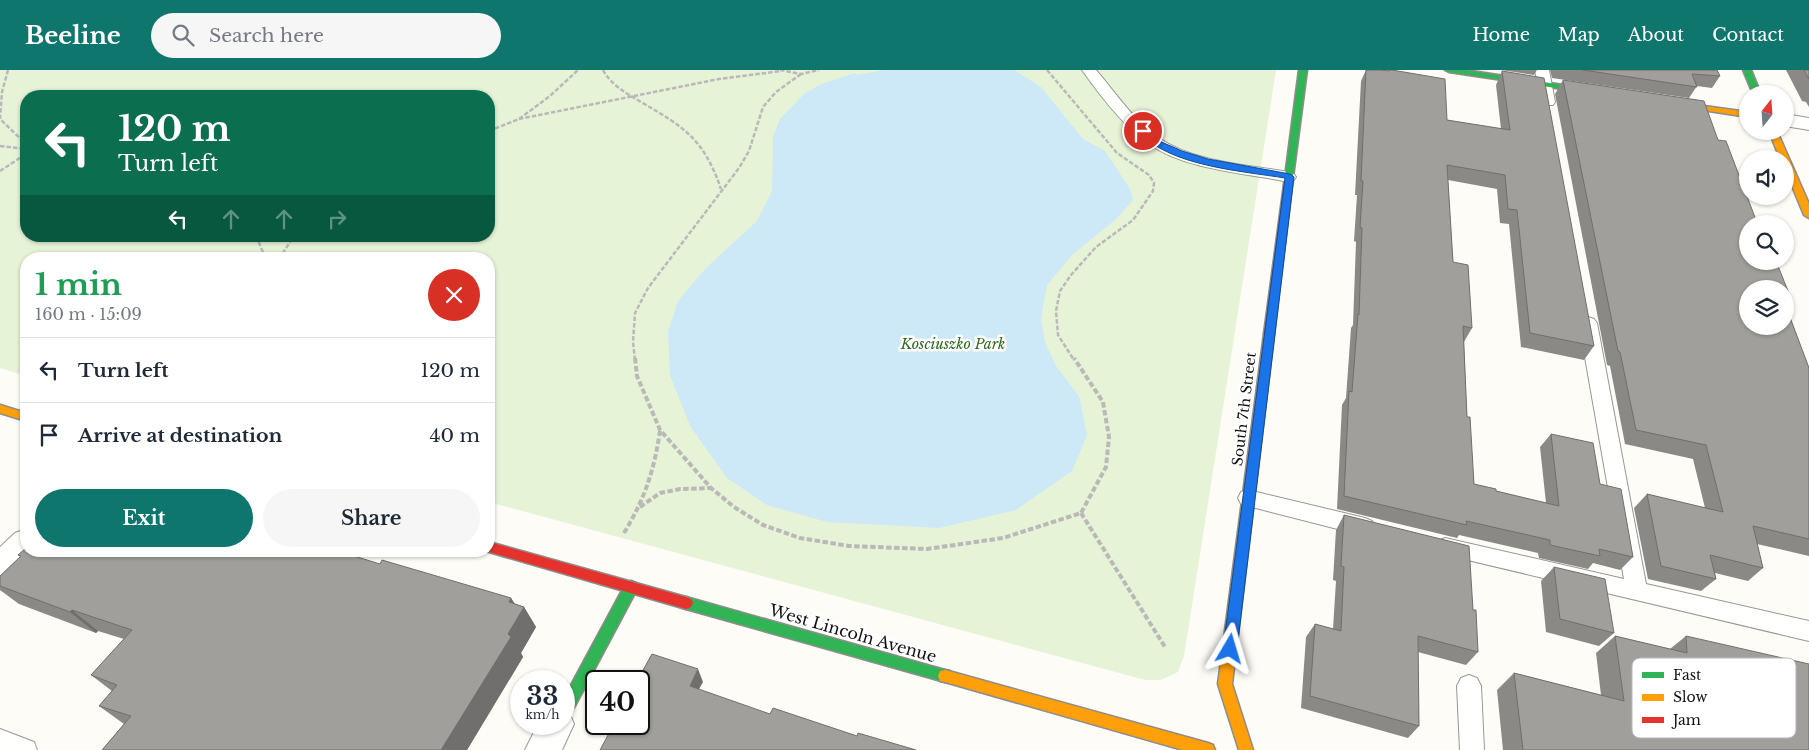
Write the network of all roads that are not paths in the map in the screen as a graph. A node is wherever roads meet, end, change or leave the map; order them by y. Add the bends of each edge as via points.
1 (1089, 70) edge
2 (1303, 70) edge
3 (1449, 70) edge
4 (1747, 70) edge
5 (1543, 77) edge
6 (1754, 85) edge
7 (1611, 94) edge
8 (1659, 102) edge
9 (1739, 114) edge
10 (1551, 118) edge
11 (1794, 122) edge
12 (1809, 124) edge
13 (1777, 140) edge
14 (1290, 177) junction
15 (1809, 215) edge
16 (1584, 302) edge
17 (0, 409) edge
18 (20, 414) edge
19 (1248, 498) junction
20 (1389, 533) edge
21 (1427, 542) edge
22 (20, 548) edge
23 (495, 549) edge
24 (0, 567) edge
25 (632, 587) junction
26 (1637, 592) junction
27 (1809, 631) edge
28 (1468, 686) dead end
29 (575, 692) edge
30 (551, 735) edge
31 (0, 741) edge
32 (25, 750) edge
33 (543, 750) edge
34 (1208, 750) edge
35 (1246, 750) edge
36 (1472, 750) edge

1 - 14 lane via 1154,142 1206,161
2 - 14 street, South 7th Street
3 - 5 street
4 - 6 street
5 - 7 street
5 - 10 lane
8 - 9 street
11 - 12 street
13 - 15 street
14 - 19 street, South 7th Street
16 - 26 lane
17 - 18 street
19 - 20 lane
19 - 35 street, South 7th Street via 1225,684
21 - 26 lane
22 - 24 street
23 - 25 street, West Lincoln Avenue
25 - 29 street
25 - 34 street, West Lincoln Avenue
26 - 27 lane
28 - 36 lane
30 - 33 street
31 - 32 lane

